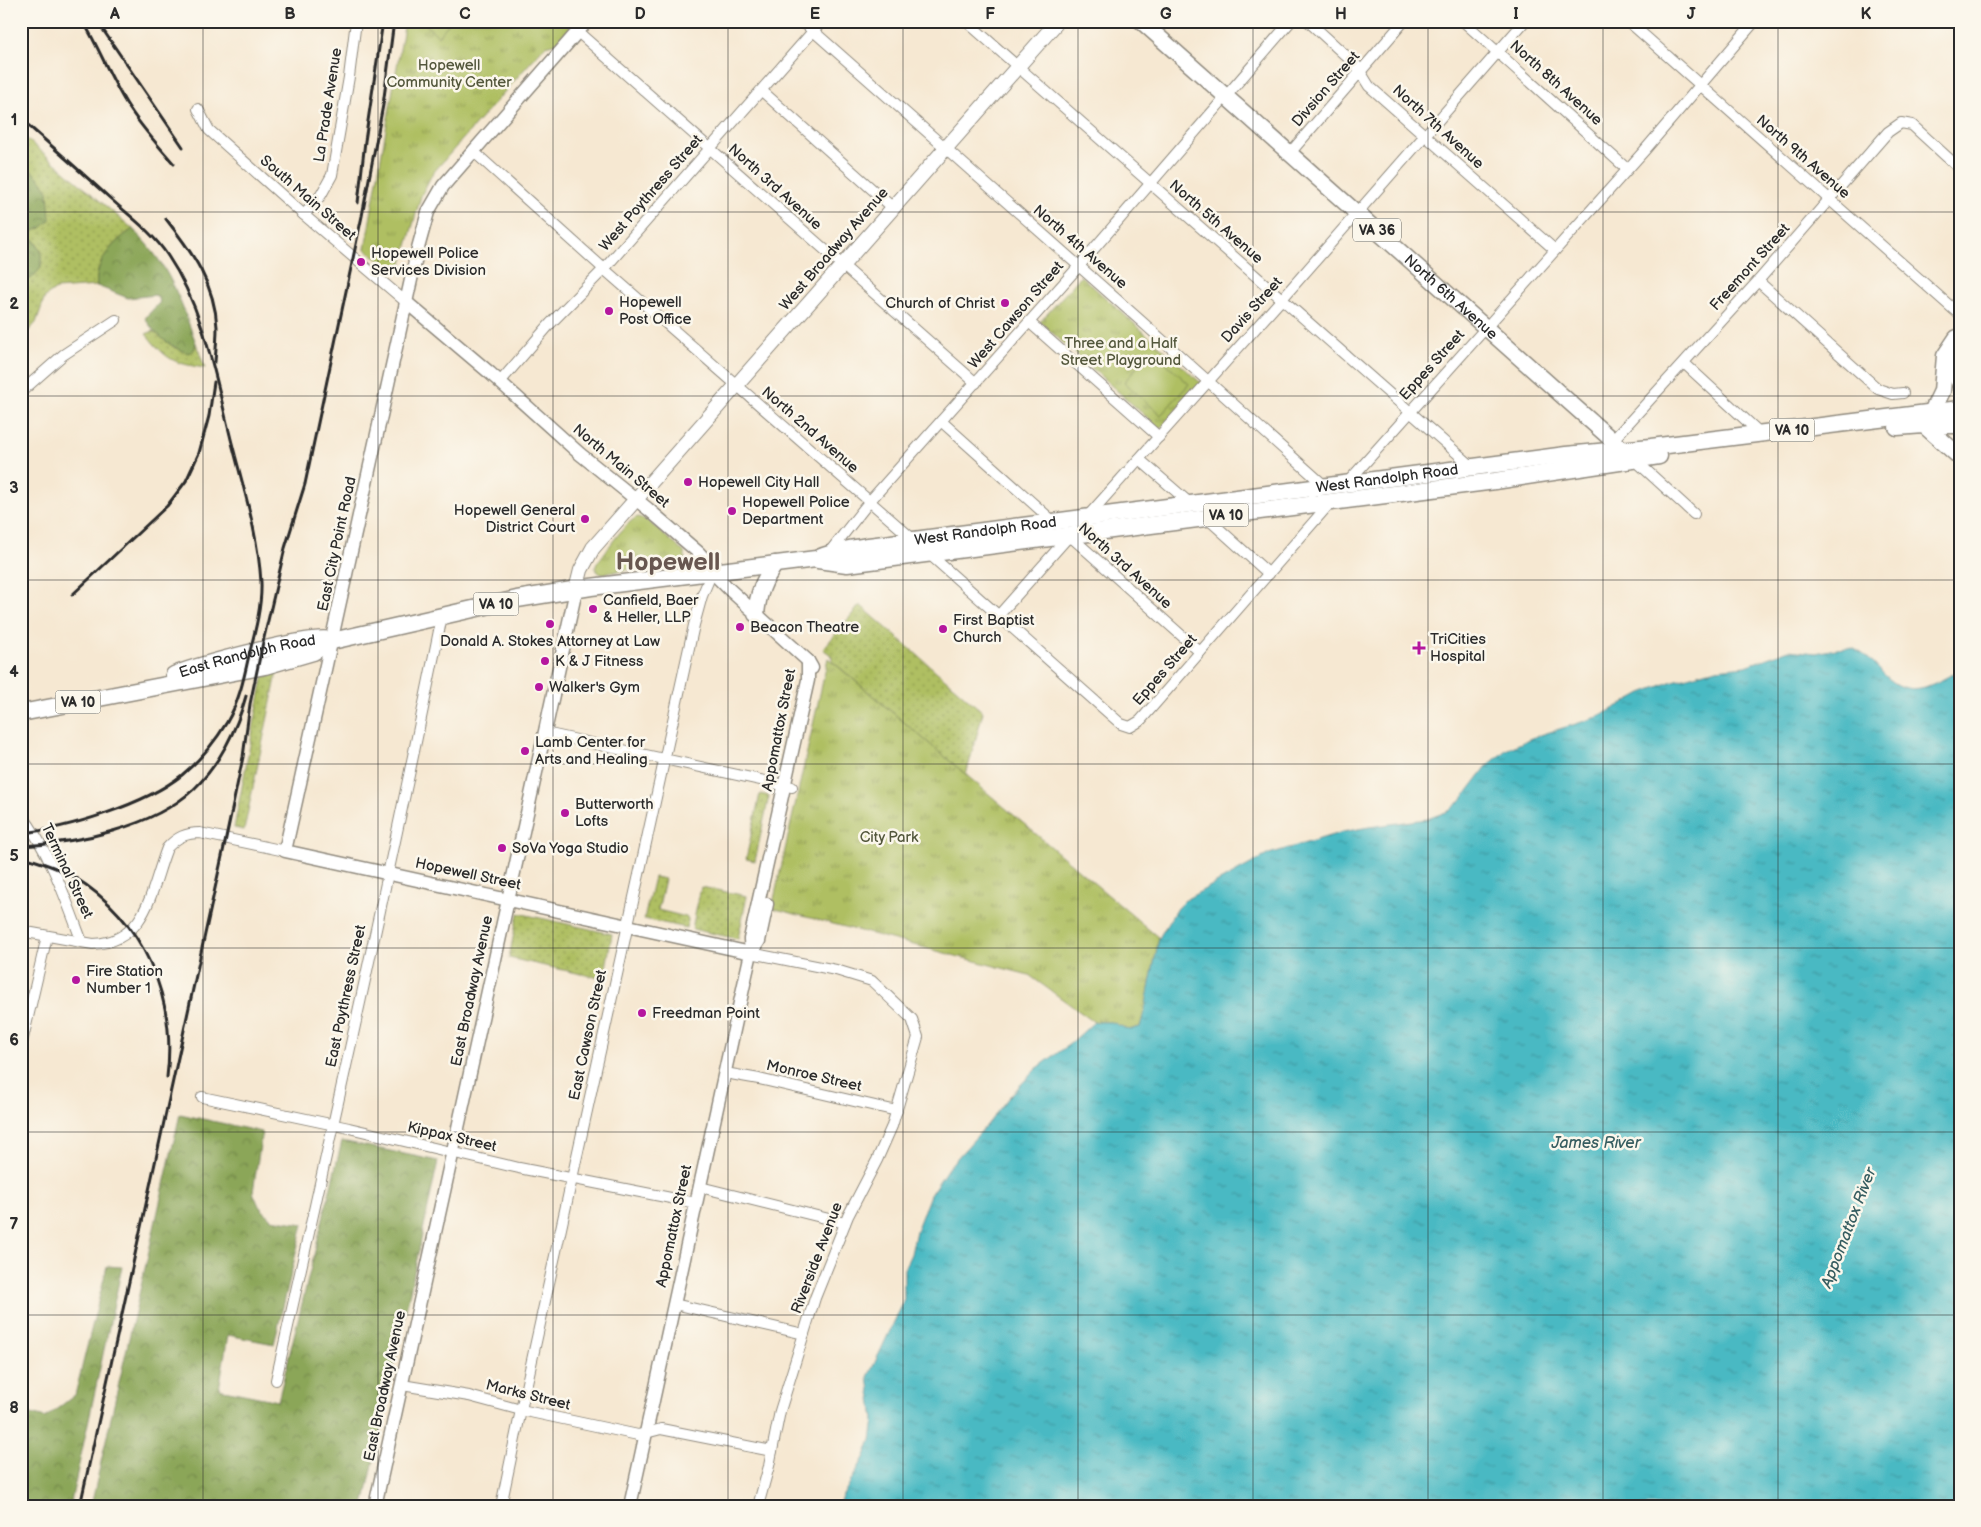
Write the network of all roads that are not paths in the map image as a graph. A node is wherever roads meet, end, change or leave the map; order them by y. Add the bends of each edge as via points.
1 (356, 21) edge
2 (587, 21) edge
3 (802, 21) edge
4 (822, 21) edge
5 (966, 21) edge
6 (1058, 21) edge
7 (1141, 21) edge
8 (1291, 21) edge
9 (1308, 21) edge
10 (1404, 21) edge
11 (1463, 21) edge
12 (1525, 21) edge
13 (1628, 21) edge
14 (1755, 21) edge
15 (578, 32) junction
16 (813, 32) junction
17 (1498, 52) junction
18 (1017, 67) junction
19 (1360, 72) junction
20 (1699, 86) junction
21 (762, 91) junction
22 (1226, 97) junction
23 (198, 109) dead end
24 (1426, 136) junction
25 (945, 148) junction
26 (710, 149) junction
27 (473, 151) junction
28 (1290, 153) junction
29 (1627, 169) junction
30 (1960, 169) edge
31 (1150, 184) junction
32 (1828, 200) junction
33 (892, 207) junction
34 (1357, 213) junction
35 (304, 215) junction
36 (1554, 250) junction
37 (841, 266) junction
38 (1079, 266) junction
39 (604, 269) junction
40 (1758, 281) junction
41 (1281, 300) junction
42 (406, 302) junction
43 (1960, 315) edge
44 (116, 320) dead end
45 (1029, 322) junction
46 (1486, 326) junction
47 (1958, 336) edge
48 (1684, 363) junction
49 (1209, 381) junction
50 (500, 382) junction
51 (976, 383) junction
52 (1960, 383) edge
53 (736, 384) junction
54 (21, 392) edge
55 (1903, 392) dead end
56 (1960, 409) edge
57 (1409, 412) junction
58 (1928, 418) junction
59 (941, 421) junction
60 (1960, 425) edge
61 (1761, 434) junction
62 (1159, 437) junction
63 (1624, 450) junction
64 (1960, 457) edge
65 (1139, 459) junction
66 (1472, 467) junction
67 (1495, 481) junction
68 (1346, 484) junction
69 (1329, 494) junction
70 (636, 500) junction
71 (869, 502) junction
72 (1192, 504) junction
73 (1694, 514) dead end
74 (1086, 518) junction
75 (1206, 518) junction
76 (1054, 522) junction
77 (1069, 535) junction
78 (914, 540) junction
79 (929, 554) junction
80 (823, 558) junction
81 (775, 564) junction
82 (712, 572) junction
83 (1269, 574) junction
84 (576, 590) junction
85 (756, 614) junction
86 (999, 615) junction
87 (442, 616) junction
88 (332, 641) junction
89 (1200, 652) junction
90 (808, 661) joint
91 (21, 713) edge
92 (1130, 727) joint
93 (545, 733) junction
94 (664, 760) junction
95 (788, 786) junction
96 (21, 814) edge
97 (285, 851) junction
98 (388, 873) junction
99 (508, 899) junction
100 (627, 926) junction
101 (21, 931) edge
102 (47, 936) junction
103 (82, 942) junction
104 (751, 953) junction
105 (898, 1004) joint
106 (21, 1047) edge
107 (725, 1073) junction
108 (202, 1098) dead end
109 (896, 1111) junction
110 (334, 1125) junction
111 (453, 1153) junction
112 (572, 1179) junction
113 (700, 1187) junction
114 (696, 1203) junction
115 (845, 1223) junction
116 (674, 1304) junction
117 (804, 1334) junction
118 (276, 1380) dead end
119 (402, 1385) junction
120 (520, 1410) junction
121 (646, 1433) junction
122 (772, 1451) junction
123 (375, 1506) edge
124 (501, 1506) edge
125 (630, 1506) edge
126 (758, 1506) edge

1 - 35 street, La Prade Avenue via 332,175
2 - 15 street, East City Point Road
3 - 16 street, North 4th Avenue
4 - 16 street, West Poythress Street
5 - 18 street, North 5th Avenue
6 - 18 main road, West Broadway Avenue
7 - 22 main road, North 6th Avenue / VA 36
8 - 22 street, West Cawson Street
9 - 19 street, North 7th Avenue
10 - 19 street, Divsion Street
11 - 17 street, North 8th Avenue
12 - 17 street, Davis Street
13 - 20 street, North 9th Avenue
14 - 20 street, Eppes Street
15 - 26 street, North 3rd Avenue
15 - 27 street, East City Point Road
16 - 21 street, West Poythress Street
16 - 25 street, North 4th Avenue
17 - 24 street, Davis Street
17 - 29 street, North 8th Avenue
18 - 25 main road, West Broadway Avenue
18 - 31 street, North 5th Avenue
19 - 24 street, North 7th Avenue via 1369,86
19 - 28 street, Divsion Street
20 - 29 street, Eppes Street
20 - 32 street, North 9th Avenue
21 - 26 street, West Poythress Street
21 - 33 street
22 - 28 main road, North 6th Avenue / VA 36
22 - 31 street, West Cawson Street
23 - 35 street, South Main Street via 209,130
24 - 34 street, Davis Street
24 - 36 street, North 7th Avenue
25 - 33 main road, West Broadway Avenue
25 - 38 street, North 4th Avenue
26 - 37 street, North 3rd Avenue
26 - 39 street, West Poythress Street
27 - 39 street, North 2nd Avenue
27 - 42 street, East City Point Road via 443,186 428,212
28 - 34 main road, North 6th Avenue / VA 36
29 - 36 street, Eppes Street
30 - 32 street, Freemont Street via 1912,125 1901,123 1888,132
31 - 38 street, West Cawson Street
31 - 41 street, North 5th Avenue
32 - 40 street, Freemont Street
32 - 43 street, North 9th Avenue
33 - 37 main road, West Broadway Avenue
34 - 41 street, Davis Street
34 - 46 main road, North 6th Avenue / VA 36
35 - 42 street, South Main Street
36 - 46 street, Eppes Street
37 - 51 street, North 3rd Avenue
37 - 53 main road, West Broadway Avenue
38 - 45 street, West Cawson Street
38 - 49 street, North 4th Avenue
39 - 50 street, West Poythress Street
39 - 53 street, North 2nd Avenue
40 - 48 street, Freemont Street
40 - 55 street via 1878,389 1893,394
41 - 49 street, Davis Street
41 - 57 street, North 5th Avenue
42 - 50 street, North Main Street
42 - 88 street, East City Point Road
44 - 54 street via 63,355
45 - 51 street, West Cawson Street
45 - 62 street
46 - 57 street, Eppes Street
46 - 63 main road, North 6th Avenue / VA 36
47 - 52 highway via 1952,362
47 - 58 highway via 1945,356 1942,391
48 - 61 street
48 - 63 street, Freemont Street
49 - 62 street, Davis Street
49 - 69 street, North 4th Avenue
50 - 70 street, North Main Street
51 - 59 street, West Cawson Street
53 - 70 main road, West Broadway Avenue
53 - 71 street, North 2nd Avenue
56 - 58 highway, West Randolph Road / VA 10
57 - 66 street, North 5th Avenue
57 - 68 street, Eppes Street
58 - 60 highway, West Randolph Road / VA 10
58 - 61 highway, West Randolph Road / VA 10
58 - 63 highway, West Randolph Road / VA 10
58 - 64 highway
59 - 71 street, West Cawson Street
59 - 76 street, North 3rd Avenue
61 - 63 highway, West Randolph Road / VA 10
62 - 65 street, Davis Street
63 - 66 highway, West Randolph Road / VA 10
63 - 67 highway, West Randolph Road / VA 10
63 - 73 street, North 6th Avenue
65 - 72 street
65 - 74 street, Davis Street
66 - 67 street, North 5th Avenue
66 - 68 highway, West Randolph Road / VA 10
67 - 69 highway, West Randolph Road / VA 10
68 - 69 highway, West Randolph Road / VA 10
69 - 72 highway, West Randolph Road / VA 10
69 - 75 highway, West Randolph Road / VA 10
69 - 83 street, Eppes Street
70 - 82 street, North Main Street via 699,553
70 - 84 main road, East Broadway Avenue via 586,558
71 - 78 street, North 2nd Avenue
71 - 80 street, West Cawson Street
72 - 74 highway, West Randolph Road / VA 10
72 - 75 street
74 - 76 highway, West Randolph Road / VA 10
74 - 77 street, Davis Street
75 - 77 highway, West Randolph Road / VA 10
75 - 83 street
76 - 77 street, North 3rd Avenue
76 - 78 highway, West Randolph Road / VA 10
77 - 79 highway, West Randolph Road / VA 10
77 - 86 street, Davis Street
77 - 89 street, North 3rd Avenue
78 - 79 street, North 2nd Avenue
78 - 80 highway, West Randolph Road / VA 10
79 - 80 highway, West Randolph Road / VA 10 via 846,564
79 - 86 street, North 2nd Avenue
80 - 81 highway, West Randolph Road / VA 10
81 - 82 highway, West Randolph Road / VA 10
81 - 85 highway via 764,580
82 - 84 highway, East Randolph Road / VA 10
82 - 85 street, North Main Street
82 - 94 street, East Cawson Street via 694,625
83 - 89 street, Eppes Street
84 - 87 highway, East Randolph Road / VA 10
84 - 93 street, East Broadway Avenue
85 - 90 street, North Main Street
86 - 92 street, North 2nd Avenue via 1121,724
87 - 88 highway, East Randolph Road / VA 10
87 - 98 street, East Poythress Street
88 - 91 highway, East Randolph Road / VA 10 via 313,652 265,666
88 - 97 street, East City Point Road
89 - 92 street, Eppes Street via 1140,721
90 - 95 street, Appomattox Street via 808,680
93 - 94 street
93 - 99 street, East Broadway Avenue
94 - 95 street
94 - 100 street, East Cawson Street
95 - 104 street, Appomattox Street via 750,939
96 - 103 street, Terminal Street via 47,858
97 - 98 street, Hopewell Street
97 - 103 street, Hopewell Street via 200,833 182,836 167,848 147,908 131,929 112,941 98,944
98 - 99 street, Hopewell Street
98 - 110 street, East Poythress Street
99 - 100 street, Hopewell Street
99 - 111 street, East Broadway Avenue
100 - 104 street, Hopewell Street
100 - 112 street, East Cawson Street
101 - 102 street, Hopewell Street
102 - 103 street, Hopewell Street
102 - 106 street
104 - 105 street, Hopewell Street via 853,974 872,982
104 - 107 street, Appomattox Street
105 - 109 street, Riverside Avenue via 912,1018 918,1036
107 - 109 street, Monroe Street
107 - 113 street, Appomattox Street
108 - 110 street, Kippax Street
109 - 115 street, Riverside Avenue via 877,1160
110 - 111 street, Kippax Street
110 - 118 street, East Poythress Street
111 - 112 street, Kippax Street
111 - 119 street, East Broadway Avenue
112 - 114 street, Kippax Street
112 - 120 street, East Cawson Street
113 - 114 street, Appomattox Street
113 - 115 street
114 - 116 street, Appomattox Street
115 - 117 street, Riverside Avenue
116 - 117 street
116 - 121 street, Appomattox Street
117 - 122 street, Riverside Avenue via 780,1411
119 - 120 street, Marks Street via 469,1396
119 - 123 street, East Broadway Avenue
120 - 121 street, Marks Street via 638,1435
120 - 124 street, East Cawson Street
121 - 122 street, Marks Street via 662,1429
121 - 125 street, Appomattox Street
122 - 126 street, Riverside Avenue

